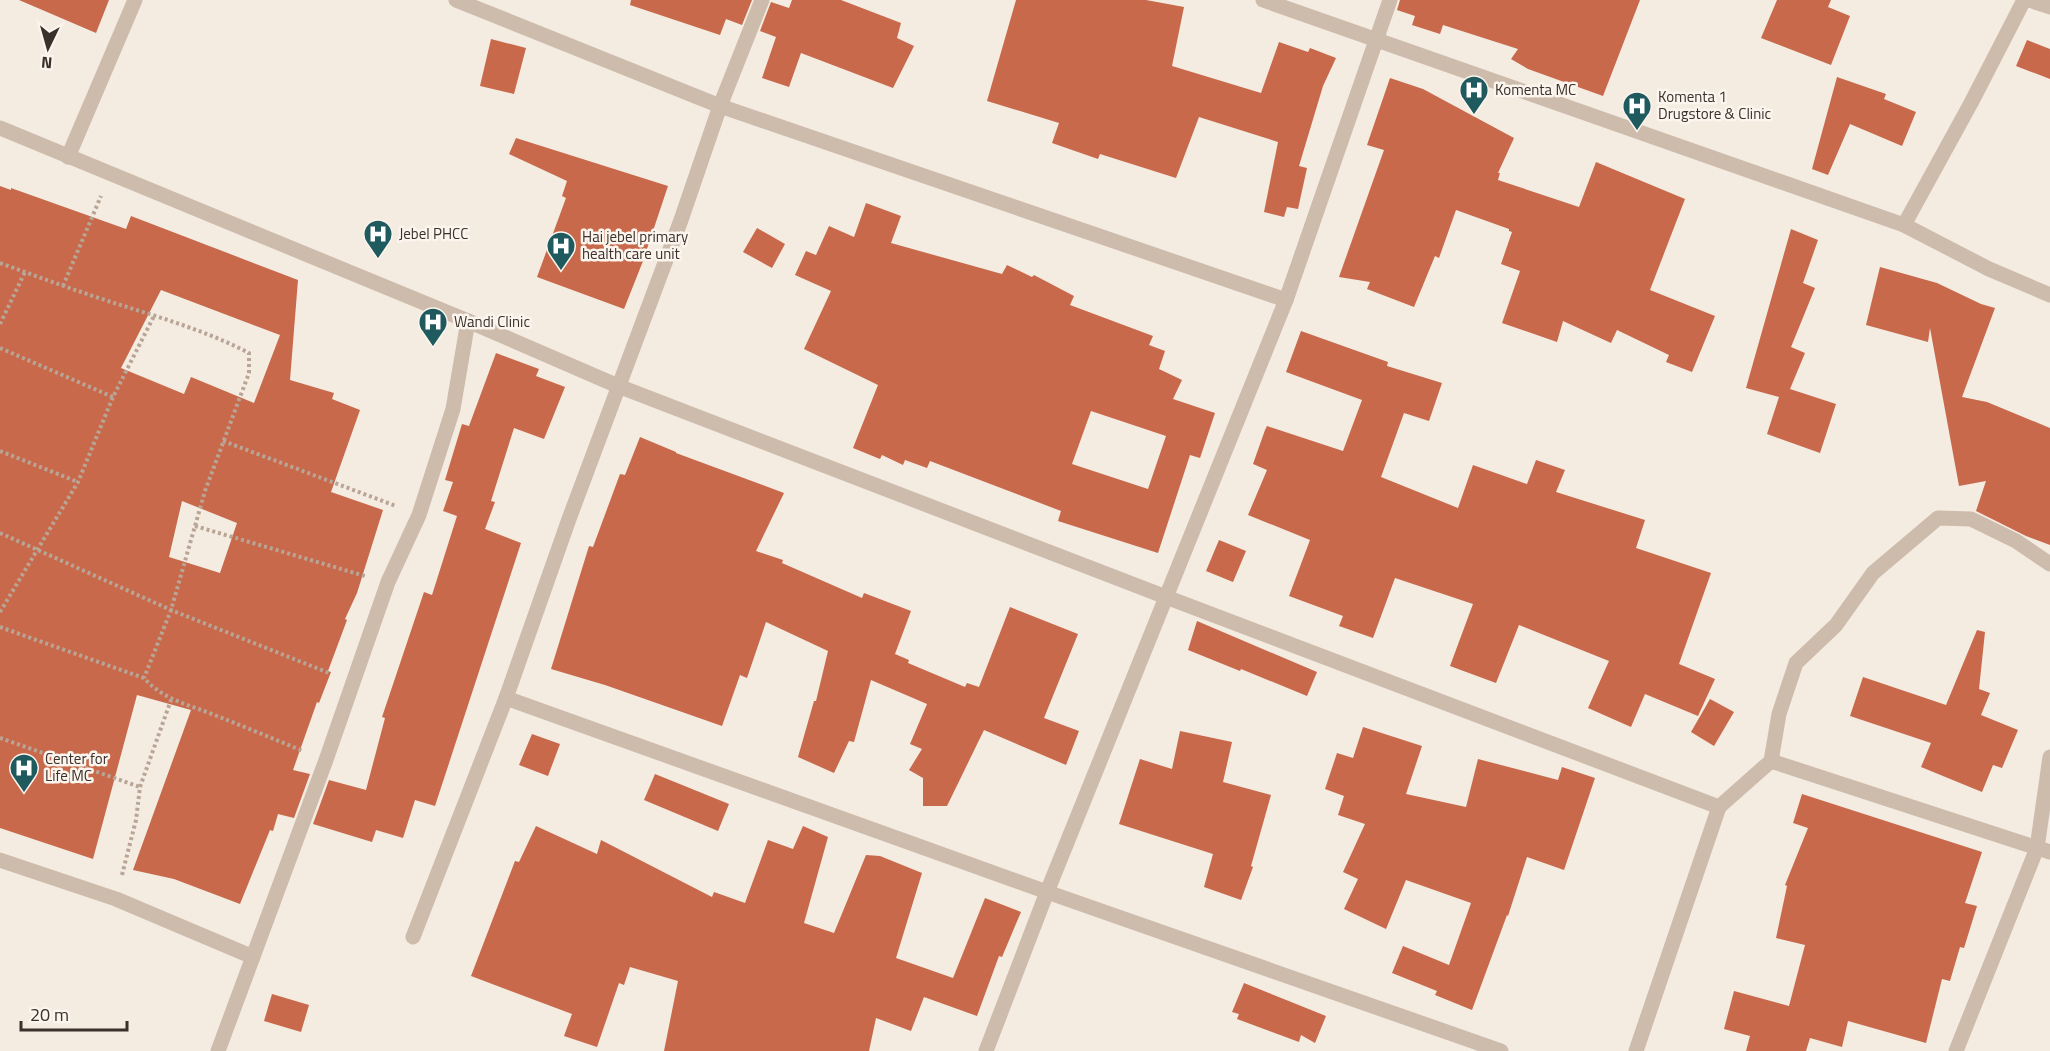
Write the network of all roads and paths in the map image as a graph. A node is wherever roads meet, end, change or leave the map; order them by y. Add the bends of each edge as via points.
1 (135, 0) edge
2 (456, 0) edge
3 (762, 0) edge
4 (1263, 0) edge
5 (1390, 0) edge
6 (2024, 0) edge
7 (2029, 0) edge
8 (2050, 7) edge
9 (1375, 39) junction
10 (720, 106) junction
11 (0, 128) edge
12 (69, 157) junction
13 (110, 174) junction
14 (1904, 225) junction
15 (0, 263) edge
16 (25, 272) junction
17 (63, 286) junction
18 (2050, 295) edge
19 (1286, 300) junction
20 (154, 316) junction
21 (468, 321) junction
22 (0, 324) edge
23 (0, 348) edge
24 (618, 386) junction
25 (112, 397) junction
26 (223, 441) junction
27 (0, 451) edge
28 (78, 482) junction
29 (419, 515) junction
30 (195, 526) junction
31 (0, 533) edge
32 (38, 550) junction
33 (2050, 564) edge
34 (388, 582) junction
35 (1166, 597) junction
36 (171, 610) junction
37 (0, 612) edge
38 (0, 627) edge
39 (144, 678) junction
40 (352, 682) junction
41 (506, 698) junction
42 (171, 700) junction
43 (0, 738) edge
44 (2050, 757) edge
45 (326, 760) junction
46 (1772, 761) junction
47 (140, 787) junction
48 (1719, 807) junction
49 (2044, 850) edge
50 (0, 860) edge
51 (1047, 892) junction
52 (116, 899) junction
53 (413, 937) dead end
54 (253, 957) junction
55 (218, 1051) edge
56 (986, 1051) edge
57 (1501, 1051) edge
58 (1636, 1051) edge
59 (1956, 1051) edge

1 - 12 street
2 - 10 street
3 - 10 street
4 - 9 street
5 - 9 street
6 - 14 street
7 - 8 street
9 - 14 street
9 - 19 street
10 - 19 street
10 - 24 street
11 - 12 street
12 - 13 street
13 - 17 path
13 - 21 street
14 - 18 street
15 - 16 path
16 - 17 path
16 - 22 path
17 - 20 path
19 - 35 street
20 - 25 path
20 - 26 path via 249,353 249,373
21 - 24 street
21 - 29 street via 453,409
23 - 25 path
24 - 35 street
24 - 41 street
25 - 28 path
26 - 29 path
26 - 30 path
27 - 28 path
28 - 32 path
29 - 34 street
30 - 34 path
30 - 36 path
31 - 32 path
32 - 36 path
32 - 37 path
33 - 46 street via 2016,541 1971,519 1938,518 1873,573 1836,626 1796,663 1779,714
34 - 40 street
35 - 48 street
35 - 51 street
36 - 39 path
36 - 40 path
38 - 39 path
39 - 42 path
40 - 45 street
41 - 51 street
41 - 53 street
42 - 45 path
42 - 47 path
43 - 47 path
44 - 49 street
45 - 54 street
46 - 48 street
46 - 49 street
47 - 52 path via 136,820
48 - 58 street
49 - 59 street
50 - 52 street
51 - 56 street
51 - 57 street
52 - 54 street
54 - 55 street

